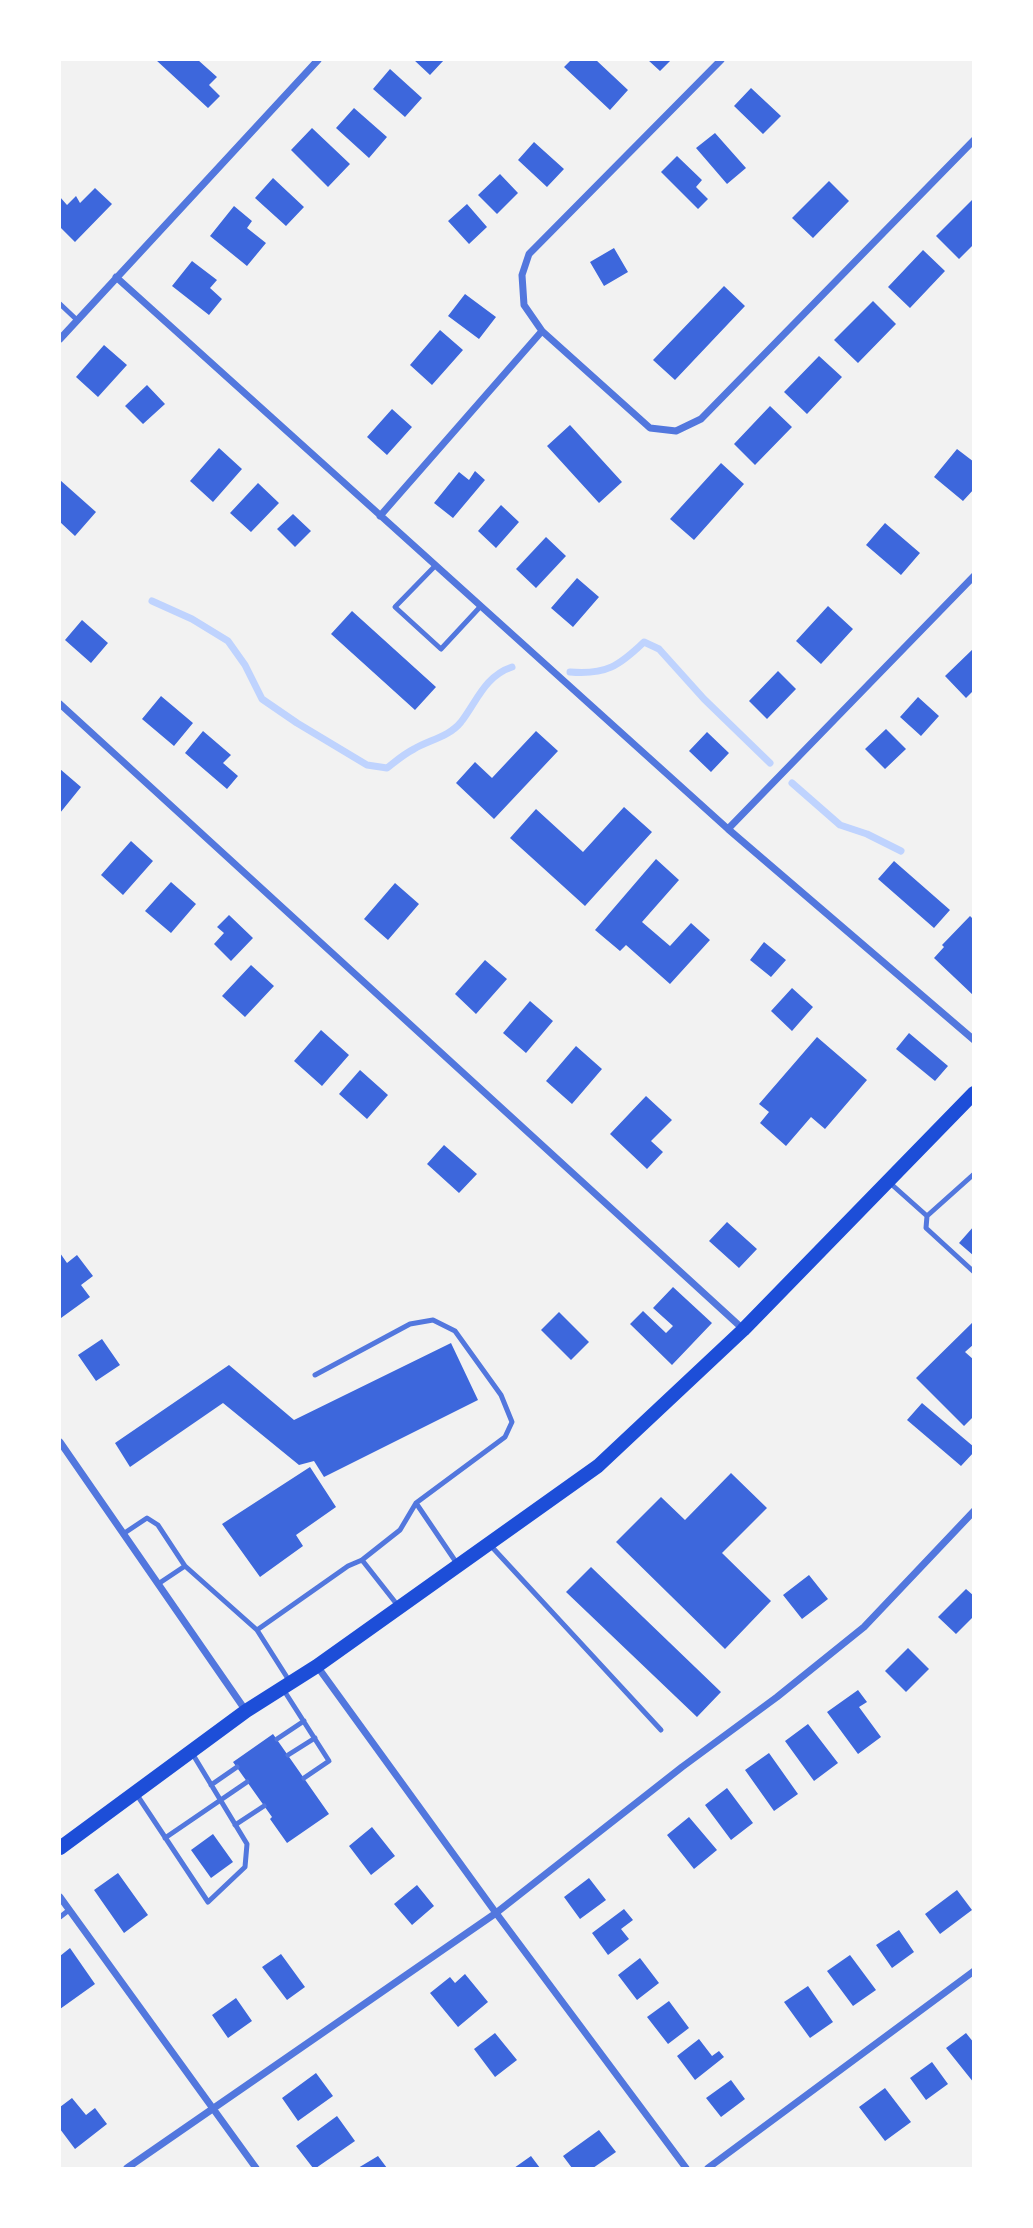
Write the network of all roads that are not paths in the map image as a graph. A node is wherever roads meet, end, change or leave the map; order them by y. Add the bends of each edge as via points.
1 (318, 60) edge
2 (721, 60) edge
3 (974, 140) edge
4 (116, 277) junction
5 (60, 304) edge
6 (77, 320) junction
7 (542, 331) junction
8 (60, 339) edge
9 (380, 516) junction
10 (435, 566) junction
11 (974, 576) edge
12 (481, 607) junction
13 (60, 704) edge
14 (728, 829) junction
15 (974, 1040) edge
16 (974, 1093) edge
17 (974, 1174) edge
18 (888, 1181) junction
19 (927, 1216) junction
20 (974, 1272) edge
21 (743, 1330) junction
22 (315, 1375) dead end
23 (60, 1441) edge
24 (416, 1503) junction
25 (974, 1511) edge
26 (123, 1534) junction
27 (489, 1543) junction
28 (362, 1560) junction
29 (458, 1565) junction
30 (185, 1566) junction
31 (158, 1584) junction
32 (399, 1607) junction
33 (257, 1630) junction
34 (317, 1666) junction
35 (287, 1686) junction
36 (246, 1711) junction
37 (304, 1721) junction
38 (661, 1730) dead end
39 (315, 1738) junction
40 (277, 1739) dead end
41 (191, 1752) junction
42 (288, 1755) dead end
43 (237, 1767) dead end
44 (304, 1778) dead end
45 (247, 1782) dead end
46 (211, 1784) junction
47 (135, 1793) junction
48 (220, 1799) junction
49 (264, 1806) dead end
50 (235, 1825) junction
51 (165, 1838) junction
52 (60, 1848) edge
53 (60, 1897) edge
54 (69, 1910) junction
55 (496, 1913) junction
56 (60, 1917) edge
57 (974, 1971) edge
58 (212, 2108) junction
59 (127, 2168) edge
60 (256, 2168) edge
61 (686, 2168) edge
62 (708, 2168) edge

1 - 4 street
2 - 7 street via 529,254 522,275 524,305
3 - 7 street via 701,419 676,431 650,428
4 - 6 street
4 - 9 street
5 - 6 lane
6 - 8 street
7 - 9 street
9 - 10 street
10 - 12 street
10 - 12 lane via 395,607 441,649
11 - 14 street
12 - 14 street
13 - 21 street
14 - 15 street
16 - 18 main road
17 - 19 lane
18 - 19 lane
18 - 21 main road
19 - 20 lane via 926,1228
21 - 27 main road via 598,1466
22 - 24 lane via 410,1324 433,1320 455,1331 501,1395 512,1422 505,1437
23 - 26 street
24 - 28 lane via 401,1530
24 - 29 lane
25 - 55 street via 864,1627
26 - 30 lane via 147,1518 158,1525
26 - 31 street
27 - 29 main road
27 - 38 lane
28 - 32 lane
28 - 33 lane
29 - 32 main road
30 - 31 lane
30 - 33 lane
31 - 36 street
32 - 34 main road
33 - 35 lane
34 - 35 main road
34 - 55 street
35 - 36 main road
35 - 37 lane
36 - 41 main road
37 - 39 lane
37 - 40 lane
39 - 42 lane
39 - 44 lane via 329,1761
41 - 46 lane
41 - 47 main road
43 - 46 lane
45 - 48 lane
46 - 48 lane
47 - 51 lane
47 - 52 main road
48 - 50 lane
48 - 51 lane
49 - 50 lane
50 - 51 lane via 247,1843 245,1867 208,1902
53 - 54 street
54 - 56 lane
54 - 58 street
55 - 58 street
55 - 61 street
57 - 62 street
58 - 59 street
58 - 60 street

